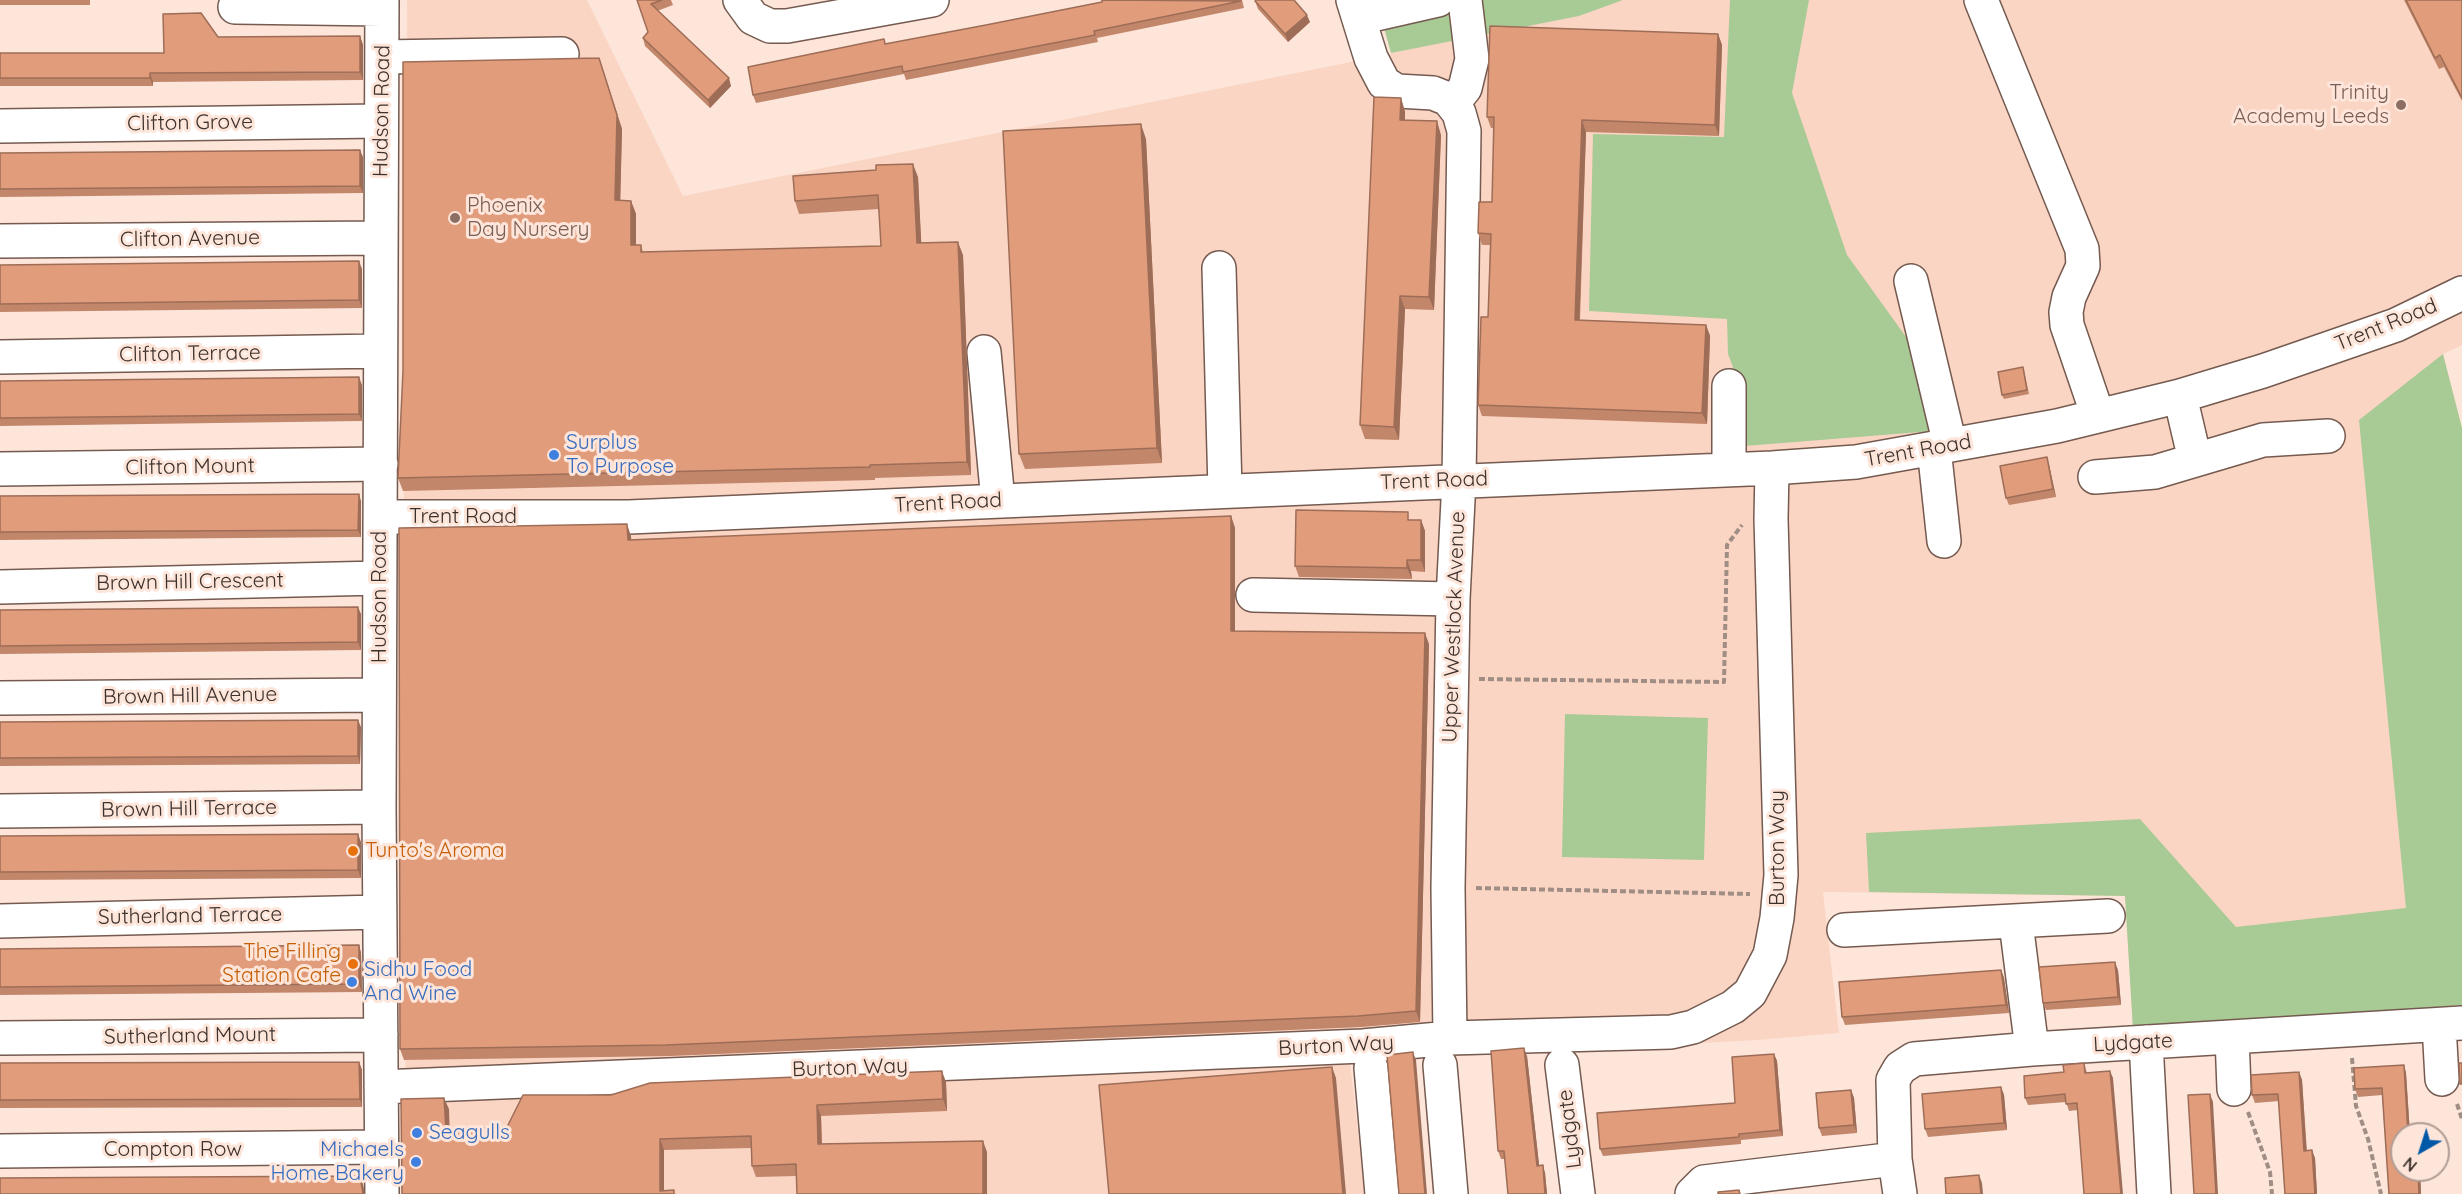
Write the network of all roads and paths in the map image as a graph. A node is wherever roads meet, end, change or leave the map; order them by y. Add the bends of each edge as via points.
1 (740, 0) edge
2 (932, 0) edge
3 (1465, 0) edge
4 (1981, 0) edge
5 (1418, 2) edge
6 (382, 4) edge
7 (236, 7) dead end
8 (1356, 9) edge
9 (562, 54) dead end
10 (383, 57) junction
11 (1452, 104) junction
12 (381, 122) junction
13 (0, 126) edge
14 (381, 238) junction
15 (0, 241) edge
16 (1219, 268) dead end
17 (1911, 281) dead end
18 (2462, 293) edge
19 (380, 351) junction
20 (984, 352) dead end
21 (0, 357) edge
22 (1729, 386) dead end
23 (2180, 396) junction
24 (2098, 416) junction
25 (2328, 436) dead end
26 (1942, 447) junction
27 (2195, 460) junction
28 (381, 464) junction
29 (1772, 468) junction
30 (0, 469) edge
31 (1729, 469) junction
32 (2095, 477) dead end
33 (1459, 480) junction
34 (1225, 490) junction
35 (998, 501) junction
36 (381, 517) junction
37 (1772, 519) junction
38 (1944, 541) dead end
39 (379, 578) junction
40 (0, 586) edge
41 (1253, 595) dead end
42 (1453, 599) junction
43 (1451, 678) junction
44 (379, 695) junction
45 (0, 698) edge
46 (379, 807) junction
47 (0, 811) edge
48 (1448, 888) junction
49 (1780, 895) junction
50 (380, 912) junction
51 (2108, 916) dead end
52 (0, 921) edge
53 (2016, 922) junction
54 (1844, 930) dead end
55 (2451, 1024) edge
56 (2350, 1030) junction
57 (381, 1035) junction
58 (2232, 1037) junction
59 (0, 1038) edge
60 (2146, 1042) junction
61 (2032, 1049) junction
62 (1445, 1052) junction
63 (1562, 1065) dead end
64 (1371, 1068) dead end
65 (2442, 1079) dead end
66 (381, 1088) junction
67 (2234, 1089) joint
68 (381, 1147) junction
69 (0, 1152) edge
70 (1895, 1159) junction
71 (382, 1194) edge
72 (1382, 1194) edge
73 (1451, 1194) edge
74 (1578, 1194) edge
75 (1692, 1194) edge
76 (1900, 1194) edge
77 (2154, 1194) edge
78 (2272, 1194) edge
79 (2381, 1194) edge

1 - 2 street via 753,18 770,26 787,26
3 - 11 street via 1472,59 1465,88
4 - 24 street via 2082,249 2083,266 2069,297 2067,325
5 - 8 street
6 - 7 street
6 - 10 street, Hudson Road
8 - 11 street via 1376,72 1384,83 1397,91 1433,93
9 - 10 street
10 - 12 street, Hudson Road
11 - 33 street, Upper Westlock Avenue via 1464,131
12 - 13 street, Clifton Grove
12 - 14 street, Hudson Road
14 - 15 street, Clifton Avenue
14 - 19 street, Hudson Road
16 - 34 street
17 - 26 street
18 - 23 street, Trent Road via 2396,325
19 - 21 street, Clifton Terrace
19 - 28 street, Hudson Road
20 - 35 street
22 - 31 street
23 - 24 street, Trent Road
23 - 27 street
24 - 26 street, Trent Road
25 - 27 street via 2263,440
26 - 29 street, Trent Road via 1856,462
26 - 38 street
27 - 32 street via 2155,472
28 - 30 street, Clifton Mount
28 - 36 street, Hudson Road
29 - 31 street, Trent Road
29 - 37 street, Burton Way
31 - 33 street, Trent Road
33 - 34 street, Trent Road
33 - 42 street, Upper Westlock Avenue
34 - 35 street, Trent Road
35 - 36 street, Trent Road via 629,517
36 - 39 street, Hudson Road
37 - 43 path via 1744,522 1727,545 1724,682
37 - 49 street, Burton Way
39 - 40 street, Brown Hill Crescent
39 - 44 street, Hudson Road
41 - 42 street
42 - 43 street, Upper Westlock Avenue
43 - 48 street, Upper Westlock Avenue
44 - 45 street, Brown Hill Avenue
44 - 46 street, Hudson Road
46 - 47 street, Brown Hill Terrace
46 - 50 street, Hudson Road
48 - 49 path
48 - 62 street, Upper Westlock Avenue
49 - 62 street, Burton Way via 1770,955 1750,993 1693,1027
50 - 52 street, Sutherland Terrace
50 - 57 street, Hudson Road
51 - 53 street
53 - 54 street
53 - 61 street
55 - 56 street, Lydgate
55 - 65 street
56 - 58 street, Lydgate
56 - 79 path via 2356,1106
57 - 59 street, Sutherland Mount
57 - 66 street, Hudson Road
58 - 60 street, Lydgate
58 - 67 street
60 - 61 street, Lydgate
60 - 77 street
61 - 70 street, Lydgate via 1914,1059 1900,1068 1893,1080
62 - 66 street, Burton Way via 1351,1047
62 - 73 street, Upper Westlock Avenue
63 - 74 street, Lydgate
64 - 72 street
66 - 68 street, Hudson Road
67 - 78 path via 2245,1101 2270,1172
68 - 69 street, Compton Row
68 - 71 street, Hudson Road
70 - 75 street via 1704,1182
70 - 76 street, Lydgate

